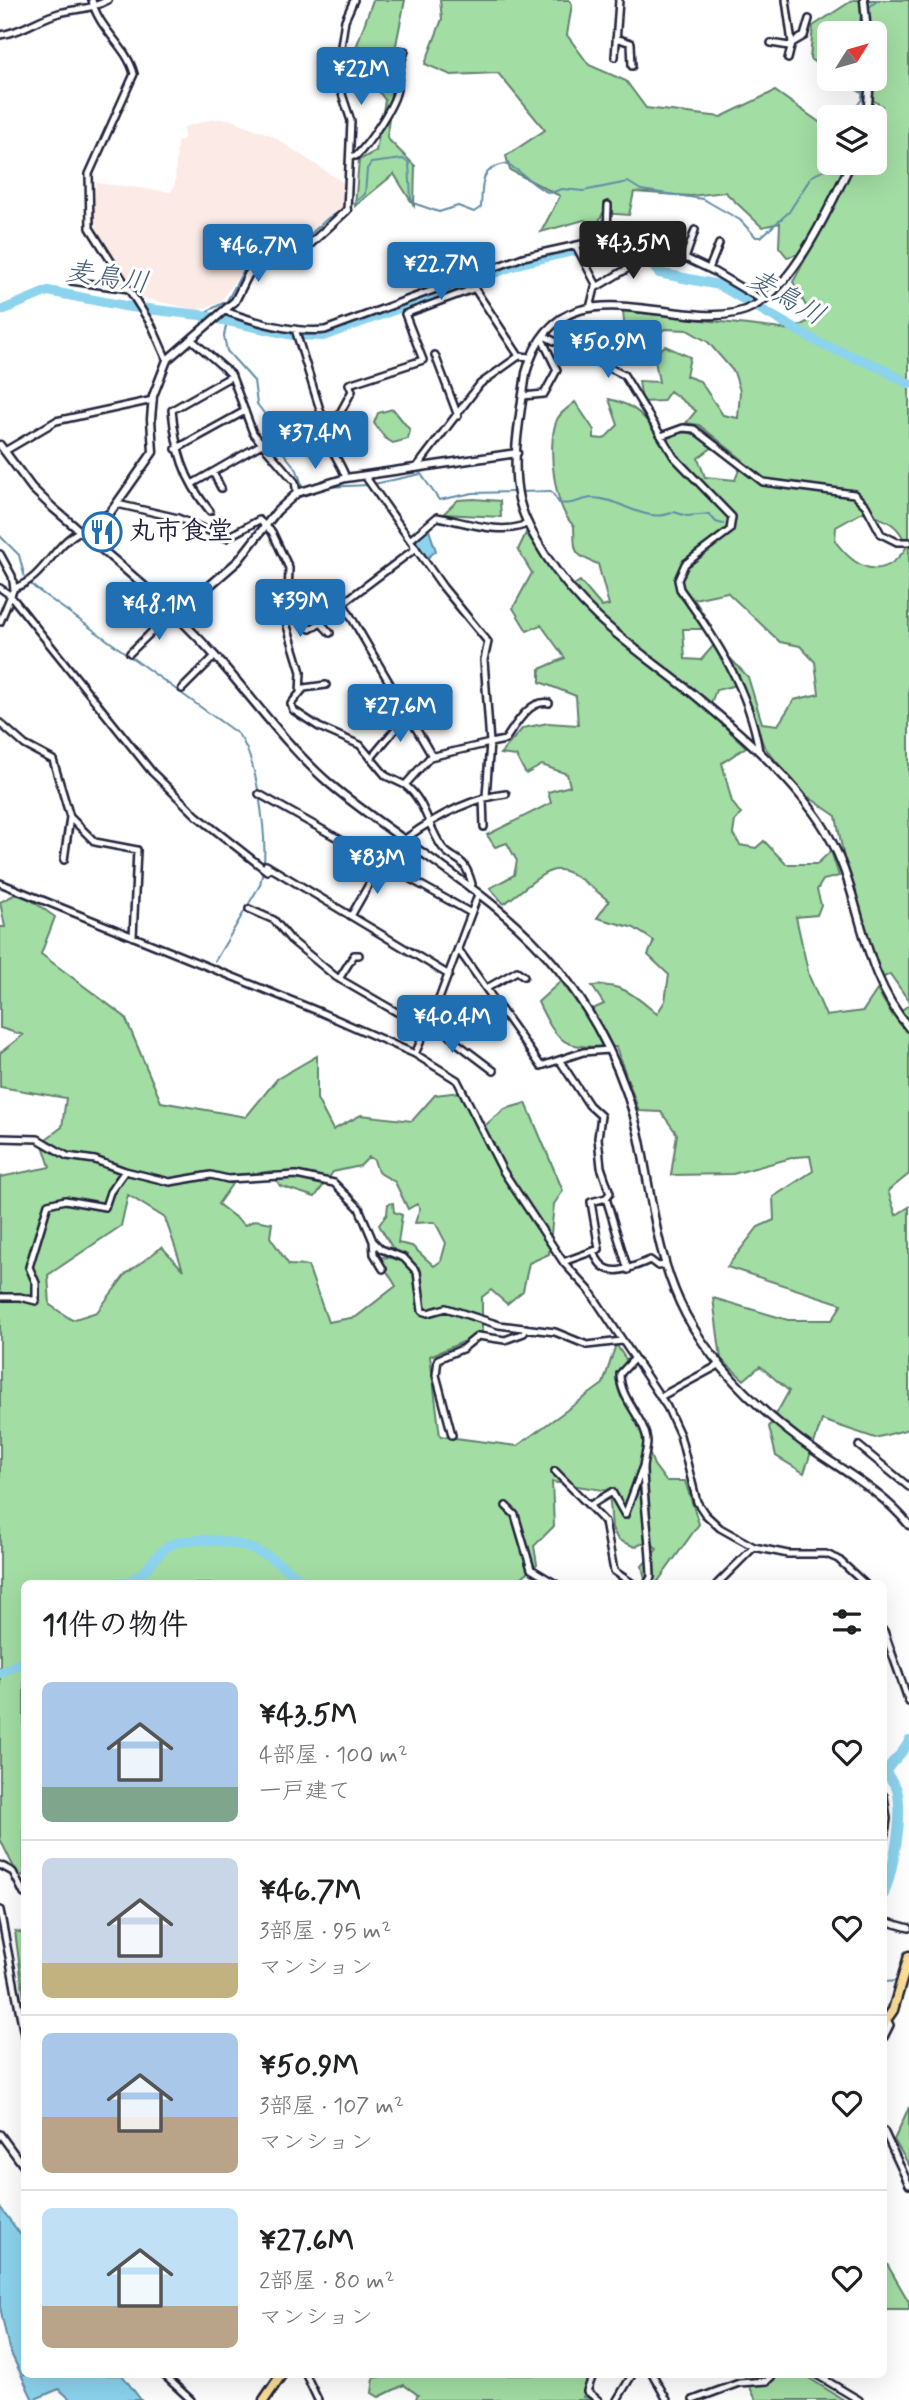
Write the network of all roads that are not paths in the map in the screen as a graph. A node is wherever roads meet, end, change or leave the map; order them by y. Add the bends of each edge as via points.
1 (108, 0) edge
2 (354, 0) edge
3 (619, 0) edge
4 (786, 0) edge
5 (864, 0) edge
6 (93, 3) edge
7 (809, 19) dead end
8 (866, 21) edge
9 (0, 35) edge
10 (616, 38) junction
11 (771, 43) dead end
12 (792, 43) junction
13 (405, 51) dead end
14 (615, 57) dead end
15 (788, 59) dead end
16 (632, 66) dead end
17 (351, 156) junction
18 (845, 175) edge
19 (608, 205) dead end
20 (347, 210) joint
21 (695, 230) dead end
22 (607, 232) junction
23 (719, 244) dead end
24 (576, 246) junction
25 (662, 248) junction
26 (685, 259) junction
27 (709, 269) junction
28 (467, 277) junction
29 (71, 281) dead end
30 (597, 286) junction
31 (129, 289) junction
32 (473, 289) junction
33 (762, 300) junction
34 (590, 308) junction
35 (225, 311) junction
36 (295, 329) junction
37 (543, 337) junction
38 (192, 340) junction
39 (435, 355) dead end
40 (519, 356) junction
41 (530, 357) junction
42 (167, 360) junction
43 (232, 376) junction
44 (523, 396) junction
45 (153, 400) junction
46 (245, 411) junction
47 (458, 416) junction
48 (325, 430) junction
49 (661, 436) junction
50 (260, 445) junction
51 (2, 448) edge
52 (176, 449) junction
53 (517, 453) junction
54 (415, 468) junction
55 (212, 472) junction
56 (365, 476) junction
57 (346, 478) junction
58 (192, 484) junction
59 (221, 488) dead end
60 (297, 493) junction
61 (117, 504) junction
62 (210, 511) dead end
63 (527, 523) junction
64 (266, 524) junction
65 (80, 531) junction
66 (410, 540) junction
67 (909, 542) edge
68 (416, 548) junction
69 (0, 554) edge
70 (0, 588) edge
71 (14, 588) junction
72 (10, 595) junction
73 (286, 598) junction
74 (343, 603) junction
75 (328, 611) junction
76 (287, 612) junction
77 (174, 614) junction
78 (0, 622) edge
79 (321, 623) junction
80 (330, 633) dead end
81 (130, 653) dead end
82 (215, 656) junction
83 (327, 685) dead end
84 (182, 690) dead end
85 (300, 693) junction
86 (549, 703) dead end
87 (408, 715) junction
88 (0, 723) edge
89 (490, 743) junction
90 (760, 753) junction
91 (432, 756) junction
92 (371, 758) junction
93 (405, 785) junction
94 (259, 794) dead end
95 (506, 794) dead end
96 (484, 797) junction
97 (71, 817) junction
98 (428, 822) junction
99 (484, 827) dead end
100 (405, 839) junction
101 (64, 860) dead end
102 (381, 863) junction
103 (0, 883) edge
104 (470, 888) junction
105 (478, 895) junction
106 (249, 909) dead end
107 (471, 913) junction
108 (351, 916) junction
109 (133, 937) junction
110 (458, 949) junction
111 (359, 955) dead end
112 (449, 975) junction
113 (524, 976) dead end
114 (339, 979) junction
115 (487, 988) junction
116 (432, 1017) junction
117 (909, 1028) edge
118 (426, 1029) junction
119 (609, 1050) junction
120 (415, 1054) junction
121 (560, 1061) junction
122 (494, 1071) dead end
123 (0, 1138) edge
124 (125, 1171) junction
125 (606, 1198) junction
126 (373, 1241) junction
127 (594, 1251) junction
128 (563, 1262) junction
129 (666, 1265) junction
130 (383, 1269) dead end
131 (628, 1270) junction
132 (0, 1297) edge
133 (526, 1328) junction
134 (622, 1341) junction
135 (634, 1359) junction
136 (719, 1365) junction
137 (660, 1397) junction
138 (452, 1435) dead end
139 (859, 1446) dead end
140 (643, 1466) junction
141 (555, 1471) dead end
142 (909, 1487) edge
143 (506, 1506) dead end
144 (589, 1506) junction
145 (909, 1525) edge
146 (754, 1547) junction
147 (549, 1580) edge
148 (627, 1580) edge
149 (650, 1580) edge
150 (721, 1580) edge
151 (861, 1580) edge
152 (887, 1640) edge
153 (909, 1702) edge
154 (0, 1865) edge
155 (21, 1888) edge
156 (0, 1910) edge
157 (887, 1922) edge
158 (909, 1928) edge
159 (909, 1956) edge
160 (887, 2017) edge
161 (21, 2019) edge
162 (0, 2134) edge
163 (887, 2137) edge
164 (21, 2163) edge
165 (909, 2185) edge
166 (167, 2378) edge
167 (279, 2378) edge
168 (307, 2378) edge
169 (592, 2378) edge
170 (630, 2378) edge
171 (655, 2378) edge
172 (770, 2378) edge
173 (822, 2378) edge
174 (268, 2398) edge
175 (191, 2400) edge
176 (318, 2400) edge
177 (598, 2400) edge
178 (617, 2400) edge
179 (667, 2400) edge
180 (692, 2400) edge
181 (859, 2400) edge

1 - 6 street
2 - 17 street via 345,20 338,66 351,121
3 - 10 street
4 - 12 street
5 - 8 street
6 - 9 street
6 - 31 street via 134,74 87,184 90,228
7 - 12 street via 804,36
10 - 14 street
10 - 16 street via 631,43
11 - 12 street
12 - 15 street
13 - 17 street via 397,69 397,92 387,112 366,148
17 - 20 street
18 - 33 street via 795,268
19 - 22 street
20 - 35 street via 309,244 257,264
21 - 26 street
22 - 24 street via 600,240
22 - 25 street via 636,235
23 - 27 street
24 - 28 street via 523,257
24 - 30 street
25 - 26 street
25 - 30 street
26 - 27 street
27 - 33 street
28 - 32 street
28 - 36 street via 336,327
29 - 31 street
30 - 34 street
31 - 42 street
32 - 40 street
32 - 48 street via 405,314 423,360 349,384 352,391 333,426
33 - 34 street via 727,314
34 - 37 street via 568,316
35 - 36 street
35 - 38 street
36 - 48 street
37 - 41 street
37 - 44 street via 556,370 544,394
37 - 49 street via 624,375
38 - 42 street
38 - 43 street
39 - 47 street
40 - 41 street
40 - 47 street via 480,384
41 - 44 street
42 - 45 street
43 - 46 street
43 - 52 street via 172,410
44 - 53 street
45 - 51 street via 56,421
45 - 61 street via 153,453
46 - 50 street
46 - 52 street
47 - 54 street
48 - 57 street via 325,440
49 - 67 street via 694,429 763,482 854,494 881,534
49 - 90 street via 674,457 732,517 730,530 685,564 678,580 731,664
50 - 55 street
50 - 60 street via 295,482
51 - 65 street via 32,488
52 - 58 street
53 - 54 street
53 - 63 street via 517,488
54 - 56 street
55 - 58 street
55 - 59 street
56 - 57 street
56 - 66 street
57 - 60 street
58 - 62 street
60 - 64 street
61 - 64 street via 178,518 226,538 259,520
61 - 65 street
63 - 66 street via 517,528 472,527 437,517
63 - 90 street via 592,615
64 - 73 street via 287,560
64 - 77 street via 238,561
65 - 71 street via 58,547 28,583
65 - 77 street
66 - 68 street
68 - 74 street
68 - 89 street via 488,642 484,660
69 - 71 street
70 - 72 street
71 - 72 street
72 - 78 street
72 - 108 street via 152,772 197,816 267,868
73 - 75 street via 304,586
73 - 76 street
74 - 75 street
74 - 87 street
75 - 79 street
76 - 79 street via 310,629
76 - 85 street via 286,626 301,672
77 - 81 street
77 - 82 street
79 - 80 street
82 - 84 street
82 - 100 street via 318,773
83 - 85 street via 304,688
85 - 92 street via 291,704 293,710 360,745
86 - 89 street via 540,703 526,713 505,740
87 - 91 street
87 - 92 street
88 - 97 street via 25,746 53,760
89 - 91 street
89 - 96 street
90 - 117 street via 828,835 877,980
91 - 93 street
92 - 93 street via 386,776
93 - 98 street via 419,800
94 - 102 street
95 - 96 street
96 - 98 street
96 - 99 street
97 - 101 street
97 - 109 street via 95,842 136,850
98 - 100 street
98 - 104 street via 443,849 464,863
100 - 104 street
102 - 107 street
102 - 108 street
103 - 109 street
104 - 105 street
105 - 107 street
105 - 119 street via 512,922 558,970
106 - 114 street via 274,920
107 - 110 street
108 - 112 street
109 - 120 street
110 - 112 street
110 - 115 street
111 - 114 street via 354,955
112 - 116 street
113 - 115 street via 517,971
114 - 118 street
115 - 121 street via 541,1066
116 - 118 street
116 - 122 street
118 - 120 street
119 - 121 street via 583,1052
119 - 129 street via 632,1111
120 - 128 street via 462,1086 503,1171
121 - 125 street via 601,1116 598,1138 610,1193
123 - 124 street via 38,1139 67,1156
124 - 126 street via 170,1182 211,1175 228,1179 296,1175 334,1183 359,1208
124 - 132 street via 105,1207 65,1200 46,1207 29,1268 36,1283 36,1301
125 - 127 street via 591,1202 599,1249
125 - 131 street
126 - 130 street
126 - 133 street via 381,1250 404,1258 417,1272 422,1311 446,1308 499,1325
127 - 128 street
127 - 131 street via 604,1267
128 - 134 street via 589,1290
129 - 131 street via 650,1261
129 - 136 street via 684,1311
133 - 134 street via 555,1332 587,1345
133 - 138 street via 505,1340 478,1336 463,1349 438,1359 436,1375
134 - 135 street
135 - 137 street
135 - 140 street via 620,1374 620,1389 636,1411 648,1441
136 - 137 street
136 - 145 street via 758,1406 887,1503
137 - 146 street via 680,1435 697,1502 720,1528
139 - 142 street
140 - 144 street via 625,1515 612,1492
140 - 149 street
141 - 144 street
143 - 147 street via 515,1515 531,1569
144 - 148 street via 608,1527 614,1571
146 - 150 street
146 - 151 street via 788,1554 826,1554
152 - 153 street
154 - 155 street via 13,1872
156 - 161 street
157 - 158 street
159 - 160 main road
162 - 164 street
163 - 165 street
166 - 175 street
167 - 174 main road
168 - 176 street
169 - 177 street via 587,2391
170 - 178 street
171 - 179 street
172 - 180 street via 739,2383
173 - 181 street

